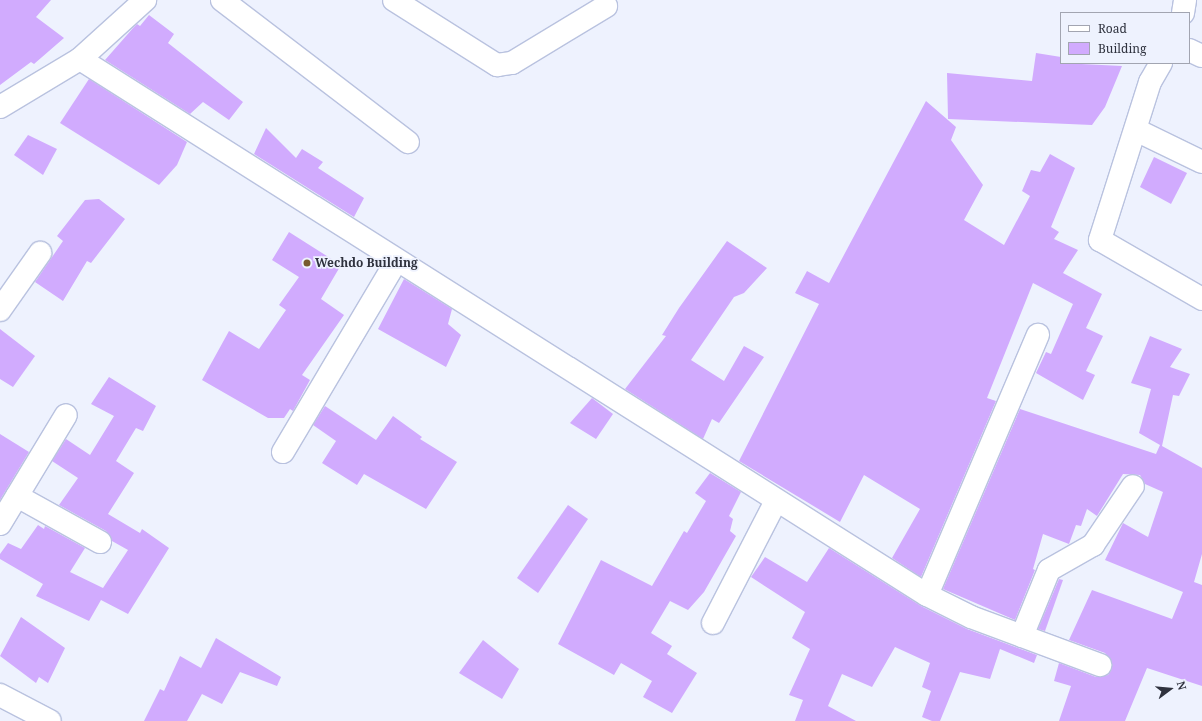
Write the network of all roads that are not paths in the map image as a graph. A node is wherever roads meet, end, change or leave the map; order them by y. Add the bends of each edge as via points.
1 (145, 0) edge
2 (222, 0) edge
3 (394, 0) edge
4 (1185, 0) edge
5 (606, 6) dead end
6 (1183, 12) edge
7 (1190, 50) edge
8 (1202, 56) edge
9 (80, 59) junction
10 (1160, 64) edge
11 (0, 107) edge
12 (1136, 130) junction
13 (408, 142) dead end
14 (1202, 162) edge
15 (40, 253) dead end
16 (397, 260) junction
17 (1202, 299) edge
18 (0, 310) edge
19 (1038, 335) dead end
20 (66, 415) dead end
21 (283, 452) dead end
22 (1133, 486) dead end
23 (17, 496) junction
24 (776, 501) junction
25 (0, 524) edge
26 (100, 542) dead end
27 (927, 595) junction
28 (713, 623) dead end
29 (1022, 636) junction
30 (1100, 665) dead end
31 (0, 695) edge
32 (50, 721) edge

1 - 9 street
2 - 13 street
3 - 5 street via 497,64 512,63
4 - 6 street
7 - 8 street
9 - 11 street
9 - 16 street
10 - 12 street via 1150,82
12 - 14 street
12 - 17 street via 1100,240
15 - 18 street
16 - 21 street
16 - 24 street
19 - 27 street
20 - 23 street
22 - 29 street via 1093,545 1049,570
23 - 25 street
23 - 26 street
24 - 27 street
24 - 28 street
27 - 29 street
29 - 30 street
31 - 32 street

